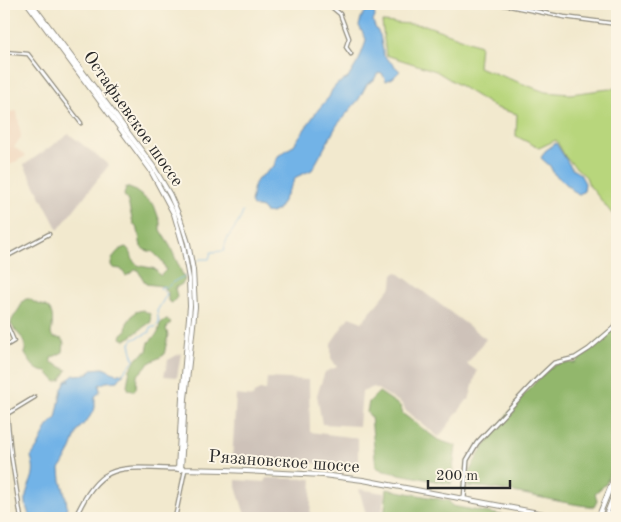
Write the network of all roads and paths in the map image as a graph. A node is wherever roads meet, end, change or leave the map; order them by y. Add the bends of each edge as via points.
1 (30, 4) edge
2 (328, 4) edge
3 (500, 4) edge
4 (521, 4) edge
5 (519, 8) junction
6 (617, 24) edge
7 (4, 52) edge
8 (351, 54) dead end
9 (81, 123) dead end
10 (49, 234) dead end
11 (4, 258) edge
12 (4, 318) edge
13 (617, 325) edge
14 (4, 347) edge
15 (36, 397) dead end
16 (6, 413) edge
17 (182, 470) junction
18 (617, 471) edge
19 (617, 487) edge
20 (464, 499) junction
21 (21, 518) edge
22 (75, 518) edge
23 (175, 518) edge
24 (565, 518) edge
25 (598, 518) edge
26 (605, 518) edge

1 - 17 main road, Остафьевское шоссе via 150,169 174,214 189,279 190,306
1 - 17 main road, Остафьевское шоссе via 153,166 170,195 188,243 195,307 185,399
2 - 8 street via 340,14 349,38 346,47
3 - 5 street
4 - 5 street
5 - 6 street
7 - 9 street via 28,54
10 - 11 street
12 - 14 street via 14,341
13 - 20 street via 590,349 575,358 554,363 477,443 467,460
15 - 16 street
16 - 21 street
17 - 20 main road, Рязановское шоссе via 323,475
17 - 22 street via 136,468 112,471 88,491
17 - 23 street
18 - 25 main road
19 - 26 main road
20 - 24 main road, Рязановское шоссе

